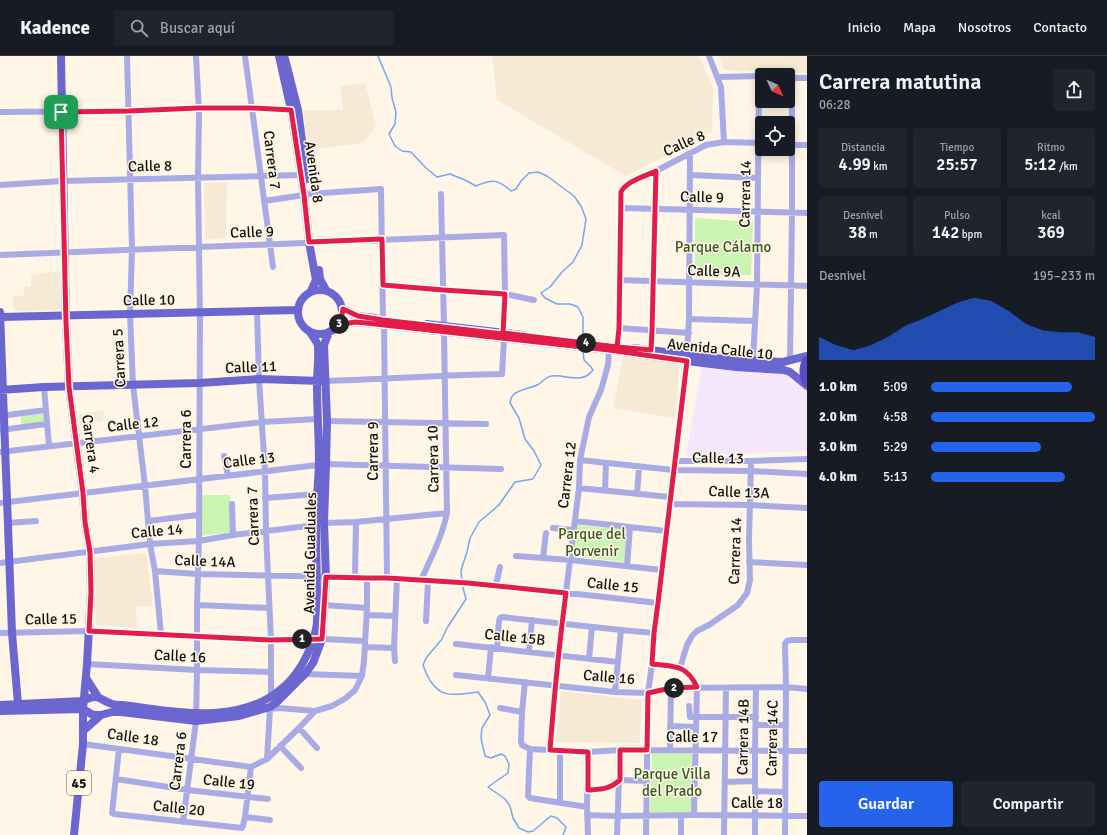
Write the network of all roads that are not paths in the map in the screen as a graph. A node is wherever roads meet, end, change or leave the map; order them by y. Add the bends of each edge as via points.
1 (61, 56) edge
2 (127, 56) edge
3 (196, 56) edge
4 (245, 56) edge
5 (279, 56) edge
6 (284, 56) edge
7 (709, 56) edge
8 (755, 76) edge
9 (718, 77) junction
10 (795, 78) edge
11 (807, 78) edge
12 (198, 108) junction
13 (252, 108) junction
14 (294, 110) junction
15 (129, 111) junction
16 (0, 112) edge
17 (61, 112) junction
18 (724, 142) junction
19 (755, 143) edge
20 (795, 145) edge
21 (807, 145) edge
22 (690, 153) junction
23 (759, 156) edge
24 (790, 156) edge
25 (656, 171) junction
26 (301, 175) junction
27 (690, 175) junction
28 (261, 176) junction
29 (198, 178) junction
30 (758, 178) junction
31 (130, 180) junction
32 (63, 181) junction
33 (0, 185) edge
34 (623, 188) joint
35 (441, 194) dead end
36 (306, 195) junction
37 (264, 201) junction
38 (620, 208) junction
39 (655, 209) junction
40 (689, 210) junction
41 (758, 211) junction
42 (792, 213) junction
43 (807, 213) edge
44 (442, 237) junction
45 (382, 239) junction
46 (312, 242) junction
47 (269, 244) junction
48 (200, 247) junction
49 (132, 249) junction
50 (64, 252) junction
51 (0, 255) edge
52 (273, 267) dead end
53 (619, 280) junction
54 (654, 281) junction
55 (689, 283) junction
56 (383, 285) junction
57 (757, 285) junction
58 (791, 286) junction
59 (807, 286) edge
60 (326, 290) junction
61 (443, 290) junction
62 (310, 291) junction
63 (505, 294) junction
64 (534, 300) dead end
65 (343, 309) junction
66 (298, 310) junction
67 (257, 311) junction
68 (0, 312) edge
69 (200, 312) junction
70 (130, 314) junction
71 (66, 315) junction
72 (0, 317) edge
73 (689, 319) junction
74 (755, 321) junction
75 (384, 322) junction
76 (339, 325) junction
77 (619, 328) junction
78 (444, 329) junction
79 (652, 331) junction
80 (309, 332) junction
81 (329, 332) junction
82 (688, 333) junction
83 (504, 336) junction
84 (613, 348) junction
85 (651, 350) junction
86 (807, 356) edge
87 (687, 358) junction
88 (807, 360) edge
89 (753, 361) junction
90 (790, 361) junction
91 (445, 375) junction
92 (385, 379) junction
93 (260, 380) junction
94 (321, 381) junction
95 (199, 383) junction
96 (807, 384) edge
97 (132, 385) junction
98 (44, 387) junction
99 (69, 387) junction
100 (2, 390) edge
101 (46, 410) junction
102 (2, 416) edge
103 (318, 420) junction
104 (326, 421) junction
105 (262, 422) junction
106 (385, 422) junction
107 (47, 424) junction
108 (446, 424) junction
109 (486, 424) dead end
110 (2, 430) edge
111 (199, 430) junction
112 (139, 436) junction
113 (77, 443) junction
114 (49, 446) junction
115 (3, 452) edge
116 (224, 456) dead end
117 (807, 459) edge
118 (580, 460) junction
119 (787, 460) junction
120 (675, 461) junction
121 (707, 461) junction
122 (751, 461) junction
123 (606, 463) junction
124 (323, 464) junction
125 (385, 466) junction
126 (446, 467) junction
127 (639, 467) junction
128 (501, 469) dead end
129 (671, 470) junction
130 (706, 470) junction
131 (265, 471) junction
132 (751, 471) junction
133 (787, 473) junction
134 (807, 474) edge
135 (228, 476) junction
136 (199, 479) junction
137 (145, 486) junction
138 (579, 488) junction
139 (605, 491) junction
140 (83, 493) junction
141 (317, 494) junction
142 (637, 494) junction
143 (265, 498) junction
144 (670, 500) junction
145 (4, 502) edge
146 (232, 504) dead end
147 (750, 505) junction
148 (807, 508) edge
149 (447, 513) junction
150 (198, 515) junction
151 (386, 518) junction
152 (36, 521) dead end
153 (148, 521) junction
154 (575, 521) junction
155 (356, 522) junction
156 (8, 523) junction
157 (320, 524) junction
158 (630, 527) junction
159 (553, 528) dead end
160 (573, 530) junction
161 (266, 532) junction
162 (546, 532) dead end
163 (666, 532) junction
164 (233, 535) junction
165 (199, 541) junction
166 (150, 544) junction
167 (90, 552) junction
168 (516, 556) dead end
169 (543, 558) junction
170 (570, 560) junction
171 (9, 562) junction
172 (749, 562) junction
173 (0, 563) edge
174 (807, 565) edge
175 (627, 566) junction
176 (500, 567) dead end
177 (662, 570) junction
178 (155, 572) junction
179 (197, 574) junction
180 (268, 575) junction
181 (322, 576) junction
182 (355, 578) junction
183 (367, 578) junction
184 (387, 578) junction
185 (397, 578) junction
186 (424, 581) junction
187 (496, 585) junction
188 (566, 593) junction
189 (658, 603) junction
190 (197, 605) junction
191 (324, 605) junction
192 (269, 608) junction
193 (367, 608) junction
194 (367, 615) junction
195 (395, 616) junction
196 (532, 620) junction
197 (426, 621) dead end
198 (562, 624) junction
199 (592, 626) junction
200 (621, 630) junction
201 (89, 631) junction
202 (12, 632) junction
203 (0, 633) edge
204 (654, 633) junction
205 (161, 634) junction
206 (196, 636) junction
207 (313, 639) junction
208 (322, 639) junction
209 (271, 640) junction
210 (807, 640) edge
211 (365, 644) junction
212 (456, 644) dead end
213 (494, 647) junction
214 (394, 648) junction
215 (529, 652) junction
216 (559, 655) junction
217 (589, 659) junction
218 (395, 661) dead end
219 (618, 662) junction
220 (87, 664) junction
221 (652, 664) junction
222 (680, 668) junction
223 (197, 670) junction
224 (271, 672) junction
225 (305, 674) junction
226 (456, 675) dead end
227 (362, 676) junction
228 (86, 678) junction
229 (488, 678) junction
230 (525, 682) junction
231 (555, 685) junction
232 (697, 687) junction
233 (786, 687) junction
234 (671, 688) junction
235 (726, 688) junction
236 (756, 688) junction
237 (807, 689) edge
238 (615, 692) junction
239 (648, 693) junction
240 (271, 696) junction
241 (98, 697) junction
242 (18, 704) junction
243 (0, 705) edge
244 (83, 705) junction
245 (689, 706) dead end
246 (270, 708) junction
247 (500, 708) dead end
248 (0, 711) edge
249 (315, 711) junction
250 (522, 712) junction
251 (101, 716) junction
252 (196, 717) junction
253 (693, 717) junction
254 (726, 717) junction
255 (756, 717) junction
256 (756, 725) junction
257 (786, 725) junction
258 (670, 726) junction
259 (696, 727) junction
260 (299, 728) junction
261 (83, 732) junction
262 (83, 744) junction
263 (280, 746) junction
264 (317, 748) dead end
265 (120, 749) junction
266 (530, 749) junction
267 (550, 750) junction
268 (620, 750) junction
269 (647, 750) junction
270 (670, 750) junction
271 (695, 750) junction
272 (560, 751) junction
273 (725, 751) junction
274 (755, 751) junction
275 (807, 751) edge
276 (588, 752) junction
277 (785, 752) junction
278 (191, 758) junction
279 (267, 759) junction
280 (251, 767) junction
281 (301, 768) dead end
282 (116, 779) junction
283 (620, 780) junction
284 (647, 781) junction
285 (755, 781) junction
286 (725, 782) junction
287 (188, 790) junction
288 (588, 790) junction
289 (755, 791) junction
290 (785, 792) junction
291 (247, 797) junction
292 (268, 799) dead end
293 (560, 803) junction
294 (587, 807) junction
295 (587, 815) junction
296 (694, 815) junction
297 (617, 816) junction
298 (646, 816) junction
299 (681, 816) junction
300 (725, 816) junction
301 (755, 816) junction
302 (785, 816) junction
303 (807, 816) edge
304 (245, 817) junction
305 (270, 820) dead end
306 (183, 822) junction
307 (74, 835) edge
308 (588, 835) edge
309 (617, 835) edge
310 (646, 835) edge
311 (681, 835) edge
312 (724, 835) edge
313 (755, 835) edge
314 (785, 835) edge

1 - 17 main road, Carrera 4 / 45
2 - 15 street, Carrera 5
3 - 12 street, Carrera 6
4 - 13 street, Carrera 7
5 - 14 main road, Avenida 8
6 - 14 main road, Avenida 8
7 - 9 street
8 - 9 street
9 - 18 street via 721,87
10 - 11 street
12 - 13 street
12 - 15 street
12 - 29 street, Carrera 6
13 - 14 street
13 - 28 street, Carrera 7
14 - 26 main road, Avenida 8
14 - 36 main road, Avenida 8
15 - 17 street
15 - 31 street, Carrera 5
16 - 17 street
17 - 32 main road, Carrera 4 / 45
18 - 19 street, Calle 8
18 - 22 street, Calle 8 via 706,145
20 - 21 street
22 - 25 street, Calle 8
22 - 27 street
23 - 30 street, Carrera 14
24 - 42 street
25 - 34 street, Calle 8
25 - 39 street
26 - 28 street, Calle 8
26 - 36 main road, Avenida 8
27 - 30 street
27 - 40 street
28 - 29 street, Calle 8
28 - 37 street, Carrera 7
29 - 31 street, Calle 8
29 - 48 street, Carrera 6
30 - 41 street, Carrera 14
31 - 32 street, Calle 8
31 - 49 street, Carrera 5
32 - 33 street, Calle 8
32 - 50 main road, Carrera 4 / 45
34 - 38 street, Carrera 12
35 - 44 street, Carrera 10
36 - 37 street
36 - 45 street, Carrera 9 via 381,189
36 - 46 main road, Avenida 8
37 - 47 street, Carrera 7
38 - 39 street, Calle 9
38 - 53 street, Carrera 12
39 - 40 street, Calle 9
39 - 54 street
40 - 41 street, Calle 9
40 - 55 street
41 - 42 street, Calle 9
41 - 57 street, Carrera 14
42 - 43 street, Calle 9
42 - 58 street
44 - 45 street, Calle 9
44 - 61 street, Carrera 10
44 - 63 street, Calle 9 via 504,235
45 - 46 street, Calle 9
45 - 56 street, Carrera 9
46 - 47 street, Calle 9
46 - 60 main road, Avenida 8 via 320,279
46 - 62 main road, Avenida 8 via 316,280
47 - 48 street, Calle 9
47 - 52 street, Carrera 7
48 - 49 street, Calle 9
48 - 69 street, Carrera 6
49 - 50 street, Calle 9
49 - 70 street, Carrera 5
50 - 51 street, Calle 9
50 - 71 main road, Carrera 4 / 45
53 - 54 street, Calle 9A
53 - 77 street, Carrera 12
54 - 55 street, Calle 9A
54 - 79 street
55 - 57 street, Calle 9A
55 - 73 street
56 - 61 street
56 - 75 street, Carrera 9
57 - 58 street, Calle 9A
57 - 74 street, Carrera 14
58 - 59 street, Calle 9A
58 - 90 street
60 - 62 main road
60 - 65 main road via 336,295
61 - 63 street
61 - 78 street, Carrera 10
62 - 66 main road via 302,299
63 - 64 street
63 - 83 street
65 - 75 main road, Avenida Calle 10 via 358,316
65 - 76 main road
66 - 67 main road, Calle 10
66 - 80 main road via 300,323
67 - 69 main road, Calle 10
67 - 93 street, Carrera 7
68 - 72 main road
69 - 70 main road, Calle 10
69 - 95 street, Carrera 6
70 - 71 main road, Calle 10
70 - 97 street, Carrera 5
71 - 72 main road, Calle 10
71 - 99 main road, Carrera 4 / 45
72 - 100 main road
73 - 74 street
73 - 82 street
74 - 89 street, Carrera 14
75 - 76 main road, Avenida Calle 10
75 - 78 main road, Avenida Calle 10
75 - 92 street, Carrera 9
76 - 81 main road
77 - 79 street
77 - 84 street, Carrera 12
78 - 83 main road, Avenida Calle 10
78 - 91 street, Carrera 10
79 - 82 street
79 - 85 street
80 - 81 main road
80 - 94 main road, Avenida Guaduales via 318,345
81 - 94 main road, Avenida Guaduales via 324,345
82 - 87 street
83 - 84 main road, Avenida Calle 10
83 - 91 street, Calle 11 via 502,374
84 - 85 main road, Avenida Calle 10
84 - 87 main road, Avenida Calle 10
84 - 118 street, Carrera 12 via 601,390 588,417
85 - 87 main road, Avenida Calle 10
86 - 90 main road, Avenida Calle 10
87 - 89 main road, Avenida Calle 10
87 - 96 main road, Avenida Calle 10 via 736,367 784,370
87 - 120 street
88 - 96 highway via 803,372
89 - 90 main road, Avenida Calle 10
91 - 92 street, Calle 11
91 - 108 street, Carrera 10
92 - 94 street, Calle 11
92 - 106 street, Carrera 9
93 - 94 main road, Calle 11
93 - 95 main road, Calle 11
93 - 105 street, Carrera 7
94 - 103 main road, Avenida Guaduales
94 - 104 main road, Avenida Guaduales
95 - 97 main road, Calle 11
95 - 111 street, Carrera 6
97 - 99 main road, Calle 11
97 - 112 street, Carrera 5
98 - 99 main road, Calle 11
98 - 100 main road, Calle 11
98 - 101 street
99 - 113 main road, Carrera 4 / 45
100 - 102 main road
101 - 102 street
101 - 107 street
102 - 110 main road
103 - 105 street, Calle 12
103 - 124 main road, Avenida Guaduales
104 - 106 street
104 - 124 main road, Avenida Guaduales
105 - 111 street, Calle 12
105 - 131 street, Carrera 7
106 - 108 street
106 - 125 street, Carrera 9
107 - 110 street
107 - 114 street
108 - 109 street
108 - 126 street, Carrera 10
110 - 115 main road
111 - 112 street, Calle 12
111 - 136 street, Carrera 6
112 - 113 street, Calle 12
112 - 137 street, Carrera 5
113 - 114 street, Calle 12
113 - 140 main road, Carrera 4 / 45
114 - 115 street, Calle 12
115 - 145 main road
116 - 135 street
117 - 119 street, Calle 13
118 - 123 street, Calle 13
118 - 138 street, Carrera 12
119 - 122 street, Calle 13
119 - 133 street
120 - 121 street, Calle 13
120 - 129 street
121 - 122 street, Calle 13
121 - 130 street
122 - 132 street, Carrera 14
123 - 127 street, Calle 13
123 - 139 street
124 - 125 street, Calle 13
124 - 131 street, Calle 13
124 - 141 main road, Avenida Guaduales
124 - 157 main road, Avenida Guaduales
125 - 126 street, Calle 13
125 - 151 street, Carrera 9
126 - 128 street, Calle 13
126 - 149 street, Carrera 10
127 - 129 street, Calle 13
127 - 142 street
129 - 130 street, Calle 13
129 - 144 street
130 - 132 street, Calle 13
131 - 135 street, Calle 13
131 - 143 street, Carrera 7
132 - 133 street, Calle 13
132 - 147 street, Carrera 14
133 - 134 street, Calle 13
135 - 136 street, Calle 13
136 - 137 street, Calle 13
136 - 150 street, Carrera 6
137 - 140 street, Calle 13
137 - 153 street, Carrera 5
138 - 139 street, Calle 13A
138 - 154 street, Carrera 12
139 - 142 street, Calle 13A
140 - 145 street, Calle 13
140 - 167 main road, Carrera 4 / 45
141 - 143 street
141 - 157 main road, Avenida Guaduales
142 - 144 street, Calle 13A
143 - 161 street, Carrera 7
144 - 147 street, Calle 13A
144 - 163 street
145 - 156 main road
146 - 164 street
147 - 148 street, Calle 13A
147 - 172 street, Carrera 14
149 - 151 street, Calle 14
149 - 186 street, Carrera 10
150 - 153 street
150 - 165 street, Carrera 6
151 - 155 street, Calle 14
151 - 184 street, Carrera 9
152 - 156 street
153 - 166 street, Carrera 5
154 - 158 street
154 - 160 street, Carrera 12
155 - 157 street, Calle 14
155 - 182 street
156 - 171 main road
157 - 161 street, Calle 14
157 - 181 main road, Avenida Guaduales
158 - 163 street
158 - 175 street
159 - 160 street
160 - 170 street, Carrera 12
161 - 164 street, Calle 14
161 - 180 street, Carrera 7
162 - 169 street
163 - 177 street
164 - 165 street, Calle 14
165 - 166 street, Calle 14
165 - 179 street, Carrera 6
166 - 167 street, Calle 14
166 - 178 street, Carrera 5
167 - 171 street, Calle 14
167 - 201 main road, Carrera 4 / 45
168 - 169 street
169 - 170 street
170 - 175 street
170 - 188 street, Carrera 12
171 - 173 street, Calle 14
171 - 202 main road
172 - 174 street
172 - 222 street, Carrera 14 via 750,580 747,593 738,605 697,630 687,645
175 - 177 street
176 - 187 street
177 - 189 street
178 - 179 street, Calle 14A
178 - 205 street, Carrera 5
179 - 180 street, Calle 14A
179 - 190 street, Carrera 6
180 - 181 street, Calle 14A
180 - 192 street, Carrera 7
181 - 182 street, Calle 15
181 - 191 main road, Avenida Guaduales
181 - 207 main road, Avenida Guaduales
182 - 183 street, Calle 15
183 - 184 street, Calle 15
183 - 193 street
184 - 185 street, Calle 15
185 - 186 street, Calle 15
185 - 195 street
186 - 187 street, Calle 15
186 - 197 street, Carrera 10
187 - 188 street, Calle 15
188 - 189 street, Calle 15
188 - 198 street, Carrera 12
189 - 204 street
190 - 192 street
190 - 206 street, Carrera 6
191 - 193 street
191 - 208 main road, Avenida Guaduales
192 - 209 street, Carrera 7
193 - 194 street
194 - 195 street
194 - 211 street
195 - 214 street
196 - 198 street
196 - 213 street via 500,618
196 - 215 street
198 - 199 street
198 - 216 street, Carrera 12
199 - 200 street
199 - 217 street
200 - 204 street
200 - 219 street
201 - 202 street, Calle 15
201 - 205 street, Calle 15
201 - 220 main road, Carrera 4 / 45
202 - 203 street, Calle 15
202 - 242 main road
204 - 221 street
205 - 206 street, Calle 15
206 - 209 street, Calle 15
206 - 223 street, Carrera 6
207 - 208 street, Calle 15
207 - 209 street, Calle 15
207 - 240 main road, Avenida Guaduales via 297,673
208 - 211 street, Calle 15
208 - 225 main road, Avenida Guaduales via 313,663
209 - 224 street, Carrera 7
210 - 233 street, Carrera 14C via 790,640 785,644
211 - 214 street, Calle 15
211 - 227 street
212 - 213 street, Calle 15B
213 - 215 street, Calle 15B
213 - 229 street
214 - 218 street
215 - 216 street, Calle 15B
216 - 217 street, Calle 15B
216 - 231 street, Carrera 12
217 - 219 street, Calle 15B
219 - 238 street
220 - 223 street, Calle 16
220 - 228 main road, Carrera 4 / 45
221 - 222 street
221 - 239 street
222 - 232 street via 689,674
223 - 224 street, Calle 16
223 - 252 street, Carrera 6
224 - 240 street, Carrera 7
225 - 227 street
225 - 246 main road, Avenida Guaduales
226 - 229 street, Calle 16
227 - 249 street via 356,690 346,698
228 - 241 main road
228 - 244 main road, Carrera 4 / 45
229 - 230 street, Calle 16
230 - 231 street, Calle 16
230 - 250 street
231 - 238 street, Calle 16
231 - 267 street, Carrera 12
232 - 234 street, Calle 16
232 - 235 street, Calle 16
232 - 253 street
233 - 236 street, Calle 16
233 - 237 street, Calle 16
233 - 257 street, Carrera 14C
234 - 239 street, Calle 16
234 - 258 street
235 - 236 street, Calle 16
235 - 254 street
236 - 255 street, Carrera 14B
238 - 239 street, Calle 16
239 - 269 street
240 - 252 main road, Avenida Guaduales via 257,704 233,711
241 - 244 main road via 91,697
241 - 252 main road, Avenida Guaduales via 111,704
242 - 243 main road
242 - 244 main road
244 - 248 main road
244 - 251 main road via 90,714
244 - 261 main road, Carrera 4 / 45
245 - 253 street
246 - 249 street
246 - 252 main road, Avenida Guaduales via 239,716
246 - 279 street
247 - 250 street
249 - 260 street
250 - 266 street via 521,741 522,745
251 - 252 main road, Avenida Guaduales via 121,712
251 - 261 main road
252 - 278 street, Carrera 6
253 - 254 street
253 - 259 street
254 - 255 street
254 - 273 street
255 - 256 street, Carrera 14B
256 - 257 street
256 - 274 street, Carrera 14B
257 - 277 street, Carrera 14C
258 - 259 street
258 - 270 street
259 - 271 street
260 - 263 street
260 - 264 street
261 - 262 main road, Carrera 4 / 45
262 - 265 street, Calle 18
262 - 307 main road, Carrera 4 / 45
263 - 279 street
263 - 281 street
265 - 278 street, Calle 18
265 - 282 street
266 - 267 street, Calle 17
266 - 293 street via 528,796
267 - 272 street, Calle 17
268 - 269 street, Calle 17
268 - 276 street, Calle 17
268 - 283 street
269 - 270 street, Calle 17
269 - 284 street
270 - 271 street, Calle 17
271 - 273 street, Calle 17
271 - 296 street
272 - 276 street, Calle 17
272 - 293 street
273 - 274 street, Calle 17
273 - 286 street
274 - 277 street, Calle 17
274 - 285 street, Carrera 14B
275 - 277 street, Calle 17
276 - 288 street
277 - 290 street, Carrera 14C
278 - 280 street, Calle 18
278 - 287 street, Carrera 6
279 - 280 street
280 - 291 street
282 - 287 street, Calle 19
282 - 306 street, Calle 20 via 113,814
283 - 284 street
283 - 288 street via 612,787
283 - 297 street
284 - 298 street
285 - 286 street
285 - 289 street, Carrera 14B
286 - 300 street
287 - 291 street, Calle 19
287 - 306 street, Carrera 6
288 - 294 street
289 - 290 street
289 - 301 street, Carrera 14B
290 - 302 street, Carrera 14C
291 - 292 street, Calle 19
291 - 304 street
293 - 294 street
294 - 295 street
295 - 297 street, Calle 18
295 - 308 street
296 - 299 street, Calle 18
296 - 300 street, Calle 18
297 - 298 street, Calle 18
297 - 309 street
298 - 299 street, Calle 18
298 - 310 street
299 - 311 street
300 - 301 street, Calle 18
300 - 312 street
301 - 302 street, Calle 18
301 - 313 street, Carrera 14B
302 - 303 street, Calle 18
302 - 314 street, Carrera 14C
304 - 305 street
304 - 306 street, Calle 20 via 242,828

